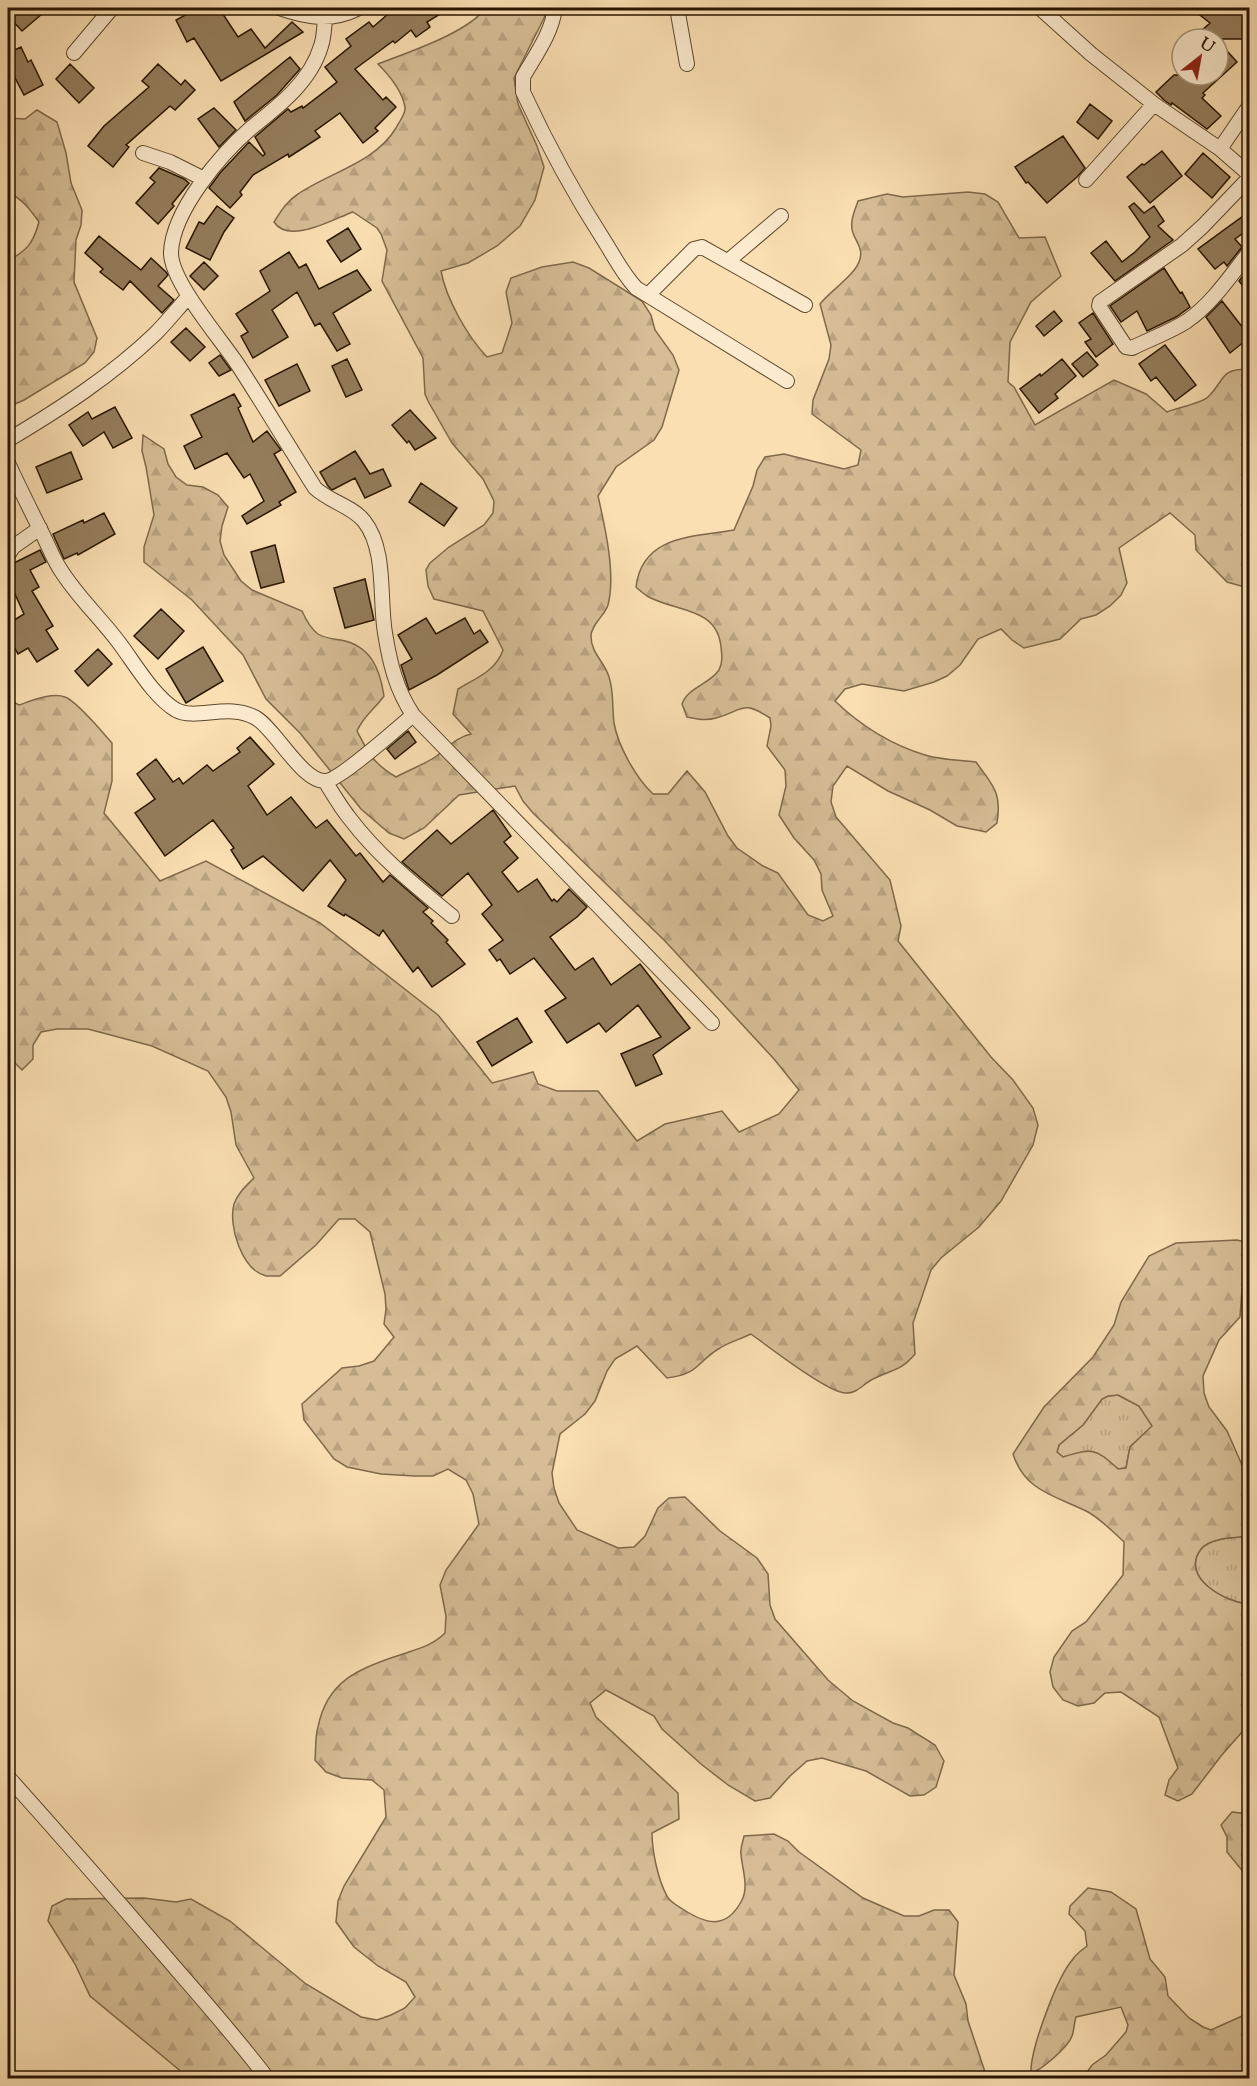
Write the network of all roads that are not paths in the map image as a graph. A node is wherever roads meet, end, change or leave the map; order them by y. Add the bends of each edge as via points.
1 (112, 8) edge
2 (279, 8) edge
3 (359, 8) edge
4 (555, 8) edge
5 (677, 8) edge
6 (1040, 8) edge
7 (325, 19) junction
8 (74, 53) dead end
9 (687, 64) dead end
10 (1154, 104) junction
11 (1250, 105) edge
12 (1220, 149) junction
13 (143, 153) dead end
14 (1250, 176) edge
15 (204, 179) junction
16 (1086, 180) dead end
17 (781, 216) dead end
18 (1249, 252) edge
19 (728, 261) junction
20 (648, 295) junction
21 (189, 296) junction
22 (805, 305) dead end
23 (787, 381) dead end
24 (8, 440) edge
25 (8, 463) edge
26 (40, 528) junction
27 (8, 555) edge
28 (413, 715) junction
29 (325, 782) junction
30 (452, 916) dead end
31 (712, 1023) dead end
32 (8, 1778) edge
33 (267, 2079) edge

1 - 8 street
2 - 7 street
3 - 7 street
4 - 20 street via 545,38 523,77 524,92 589,218 628,279
5 - 9 street
6 - 10 street
7 - 15 street via 314,65
10 - 12 street
10 - 16 street
11 - 12 street
12 - 14 street
13 - 15 street
14 - 18 street via 1182,245 1099,306 1126,347 1132,348 1195,314
15 - 21 street via 178,226 171,254
17 - 19 street
19 - 20 street via 706,248 698,248
19 - 22 street
20 - 23 street
21 - 24 street via 123,362
21 - 28 street via 236,362 315,488 356,513 372,533 395,678
25 - 26 street
26 - 27 street
26 - 29 street via 76,594 165,701 183,713 240,712 256,718 310,776
28 - 29 street
28 - 31 street
29 - 30 street via 377,849
32 - 33 street via 169,1960

